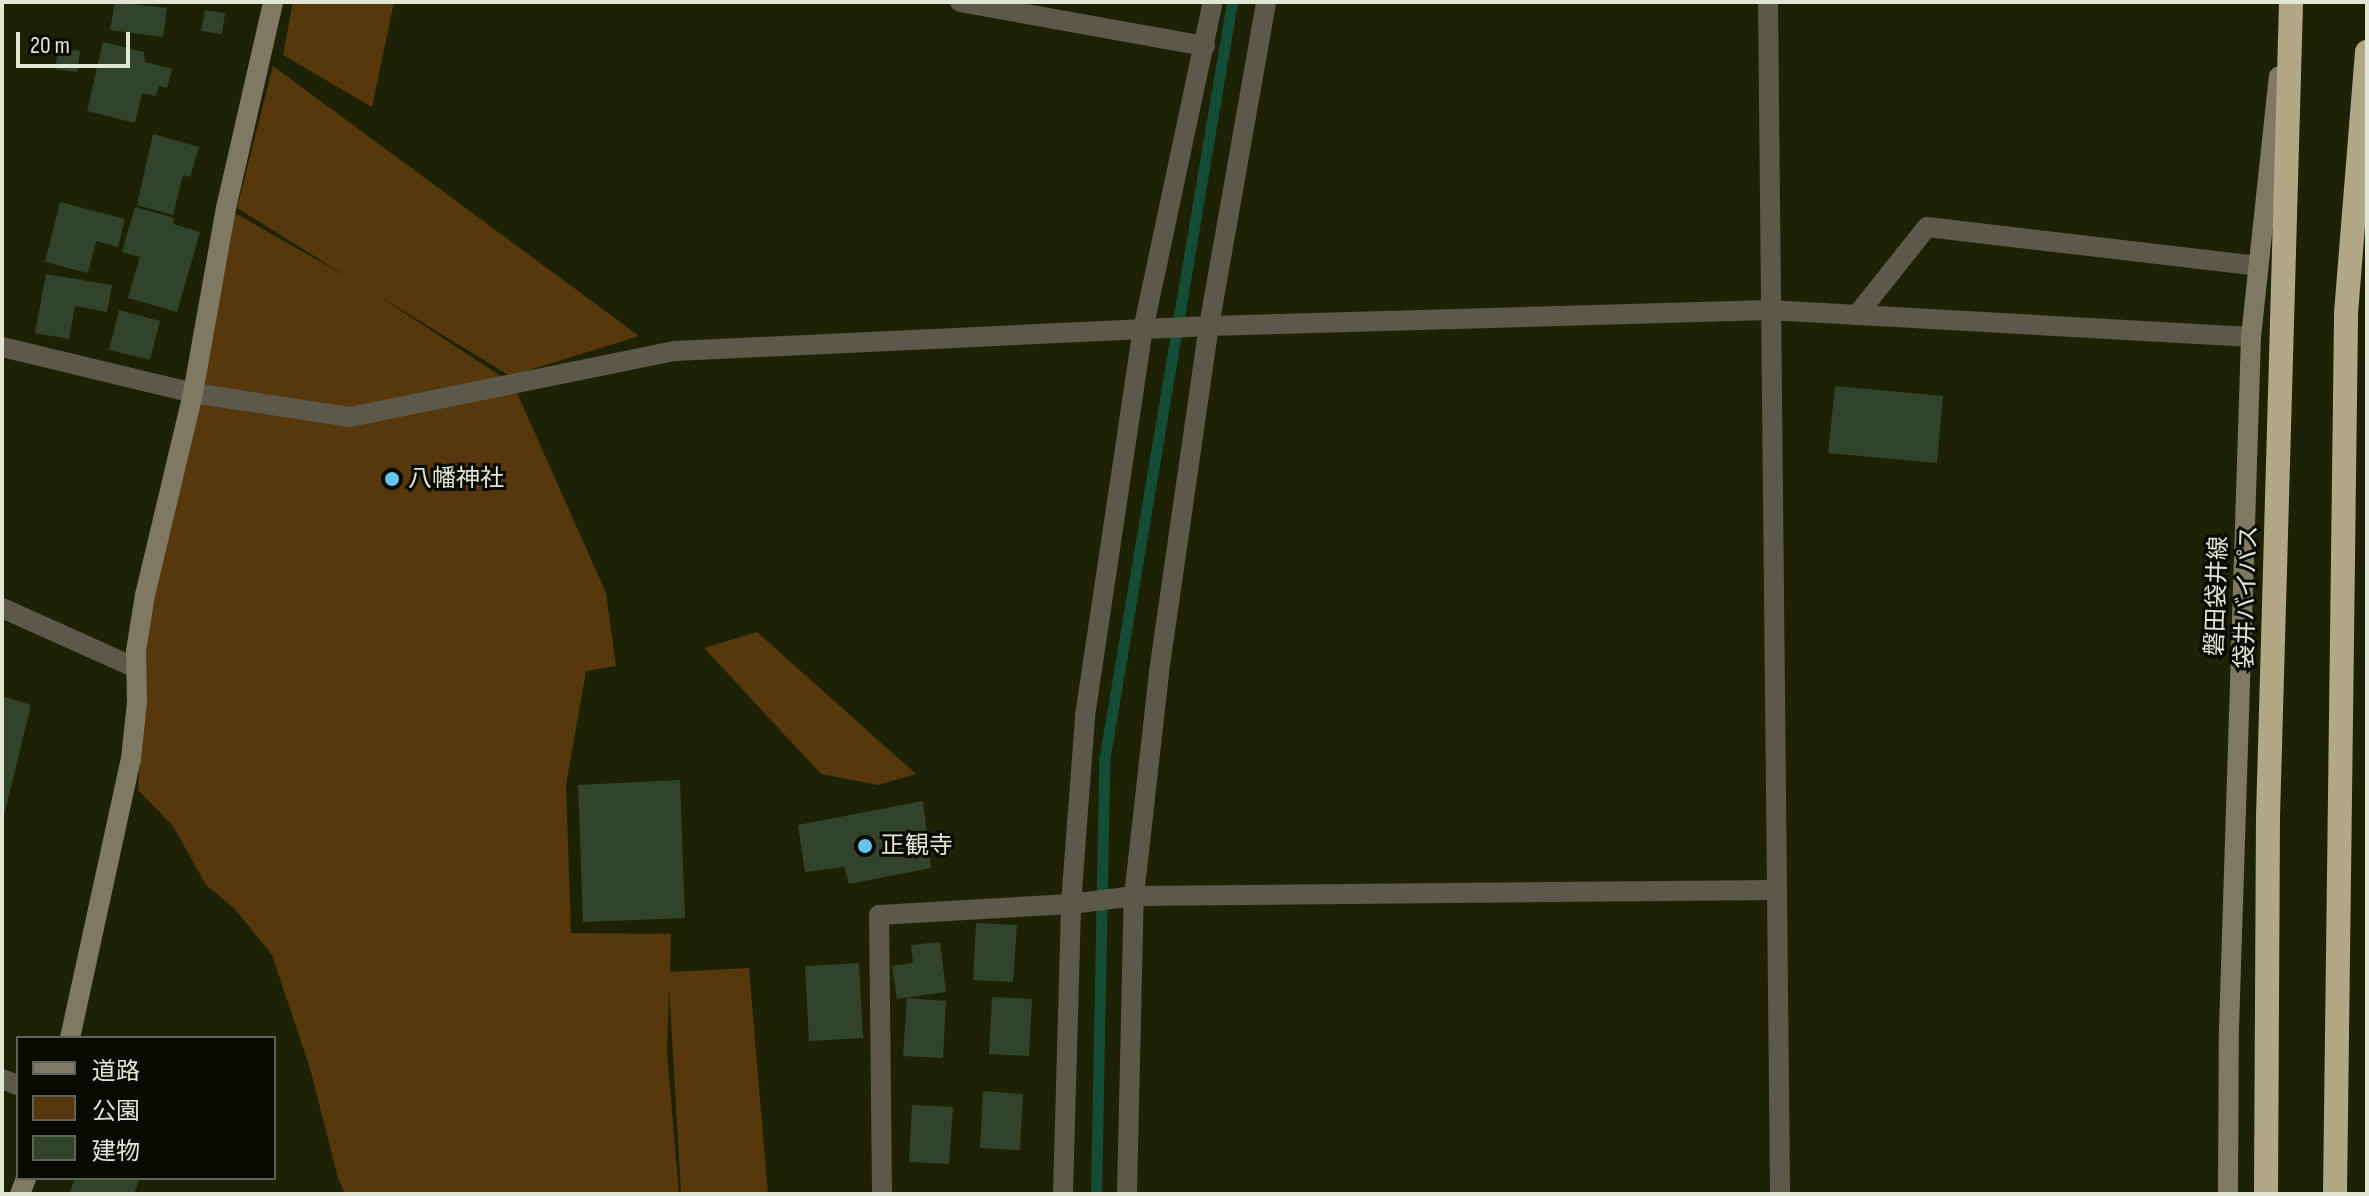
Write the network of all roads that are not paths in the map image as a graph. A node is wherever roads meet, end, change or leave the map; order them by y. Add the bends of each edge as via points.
1 (273, 2) edge
2 (960, 2) edge
3 (1213, 2) edge
4 (1266, 2) edge
5 (1768, 2) edge
6 (2289, 2) edge
7 (1205, 46) junction
8 (2367, 52) edge
9 (2258, 266) junction
10 (1769, 310) junction
11 (1857, 315) junction
12 (1209, 326) junction
13 (1148, 329) junction
14 (2251, 337) junction
15 (2, 347) edge
16 (193, 393) junction
17 (2, 608) edge
18 (136, 668) junction
19 (1776, 890) junction
20 (1127, 896) junction
21 (1076, 903) junction
22 (70, 1036) edge
23 (882, 1194) edge
24 (1063, 1194) edge
25 (1127, 1194) edge
26 (1780, 1194) edge
27 (2228, 1194) edge
28 (2266, 1194) edge
29 (2335, 1194) edge

1 - 16 main road via 226,208
2 - 7 street
3 - 7 street
4 - 12 street
5 - 10 street
6 - 9 main road, 磐田袋井線
6 - 28 highway, 袋井バイパス via 2268,817
7 - 13 street
8 - 29 highway via 2346,313
9 - 11 street via 1927,227
9 - 14 main road, 磐田袋井線
10 - 11 street
10 - 12 street
10 - 19 street
11 - 14 street
12 - 13 street
12 - 20 street
13 - 16 street via 675,351 350,417
13 - 21 street via 1085,716
14 - 27 main road, 磐田袋井線
15 - 16 street
16 - 18 main road via 145,595
17 - 18 street
18 - 22 main road via 131,759
19 - 20 street
19 - 26 street
20 - 21 street
20 - 25 street
21 - 23 street via 879,915
21 - 24 street

